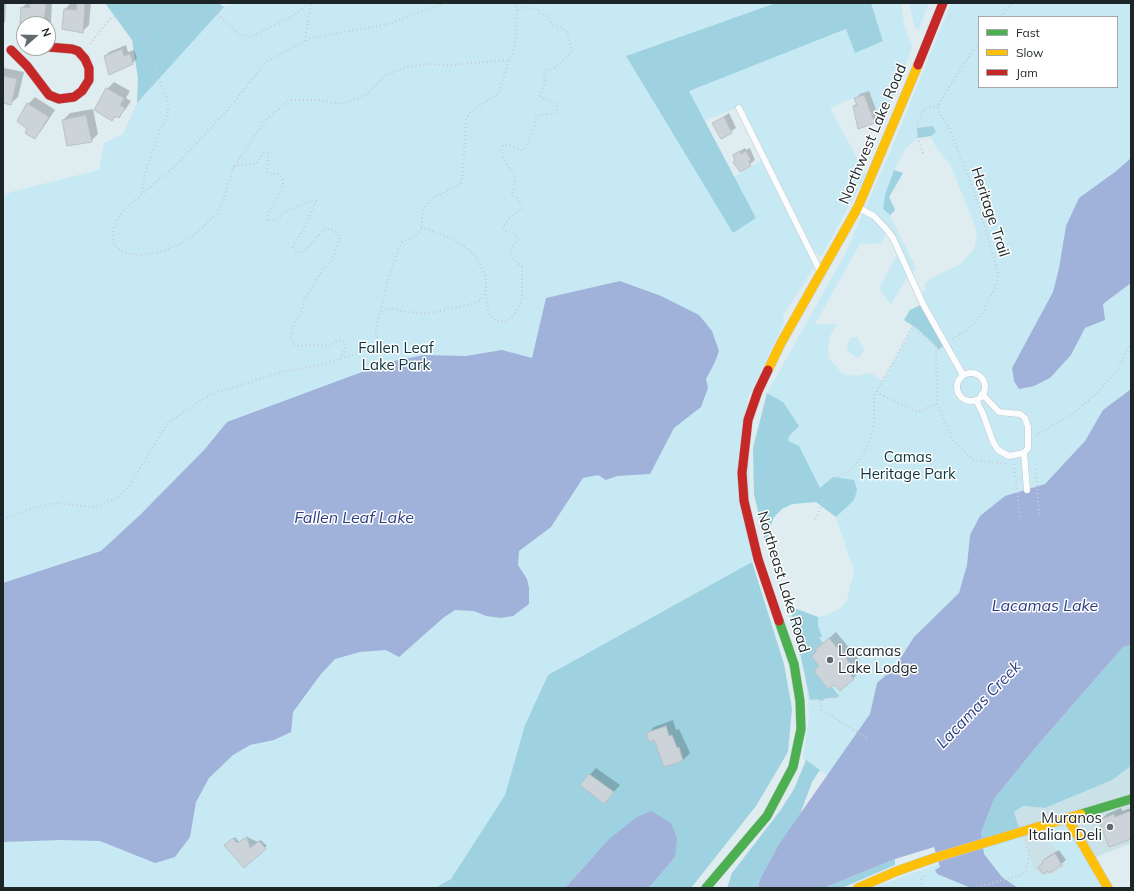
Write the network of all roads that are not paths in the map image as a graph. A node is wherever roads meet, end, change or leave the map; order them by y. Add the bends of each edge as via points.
1 (943, 3) edge
2 (56, 47) edge
3 (11, 50) dead end
4 (16, 55) edge
5 (17, 56) edge
6 (739, 108) dead end
7 (858, 207) junction
8 (821, 272) junction
9 (963, 375) junction
10 (982, 394) junction
11 (976, 400) junction
12 (1024, 453) junction
13 (1027, 490) dead end
14 (1131, 799) edge
15 (1068, 819) junction
16 (706, 888) edge
17 (858, 888) edge
18 (1108, 888) edge

1 - 7 main road, Northwest Lake Road
2 - 5 main road via 67,48 82,55 89,68 86,86 74,97 59,99 49,95
3 - 4 main road
6 - 8 lane
7 - 8 main road, Northwest Lake Road
7 - 9 lane via 871,214 887,230 923,304
8 - 16 main road, Northeast Lake Road via 780,343 758,391 748,420 742,473 744,501 751,533 794,664 801,709 798,747 782,792 767,816
9 - 10 lane via 971,373 981,377 985,387
9 - 11 lane via 958,381 958,392 966,400
10 - 11 lane
10 - 12 lane via 999,412 1020,414 1025,418 1028,427 1028,448
11 - 12 lane via 992,442 998,450 1009,456
12 - 13 lane
14 - 15 main road
15 - 17 main road via 934,858
15 - 18 main road

